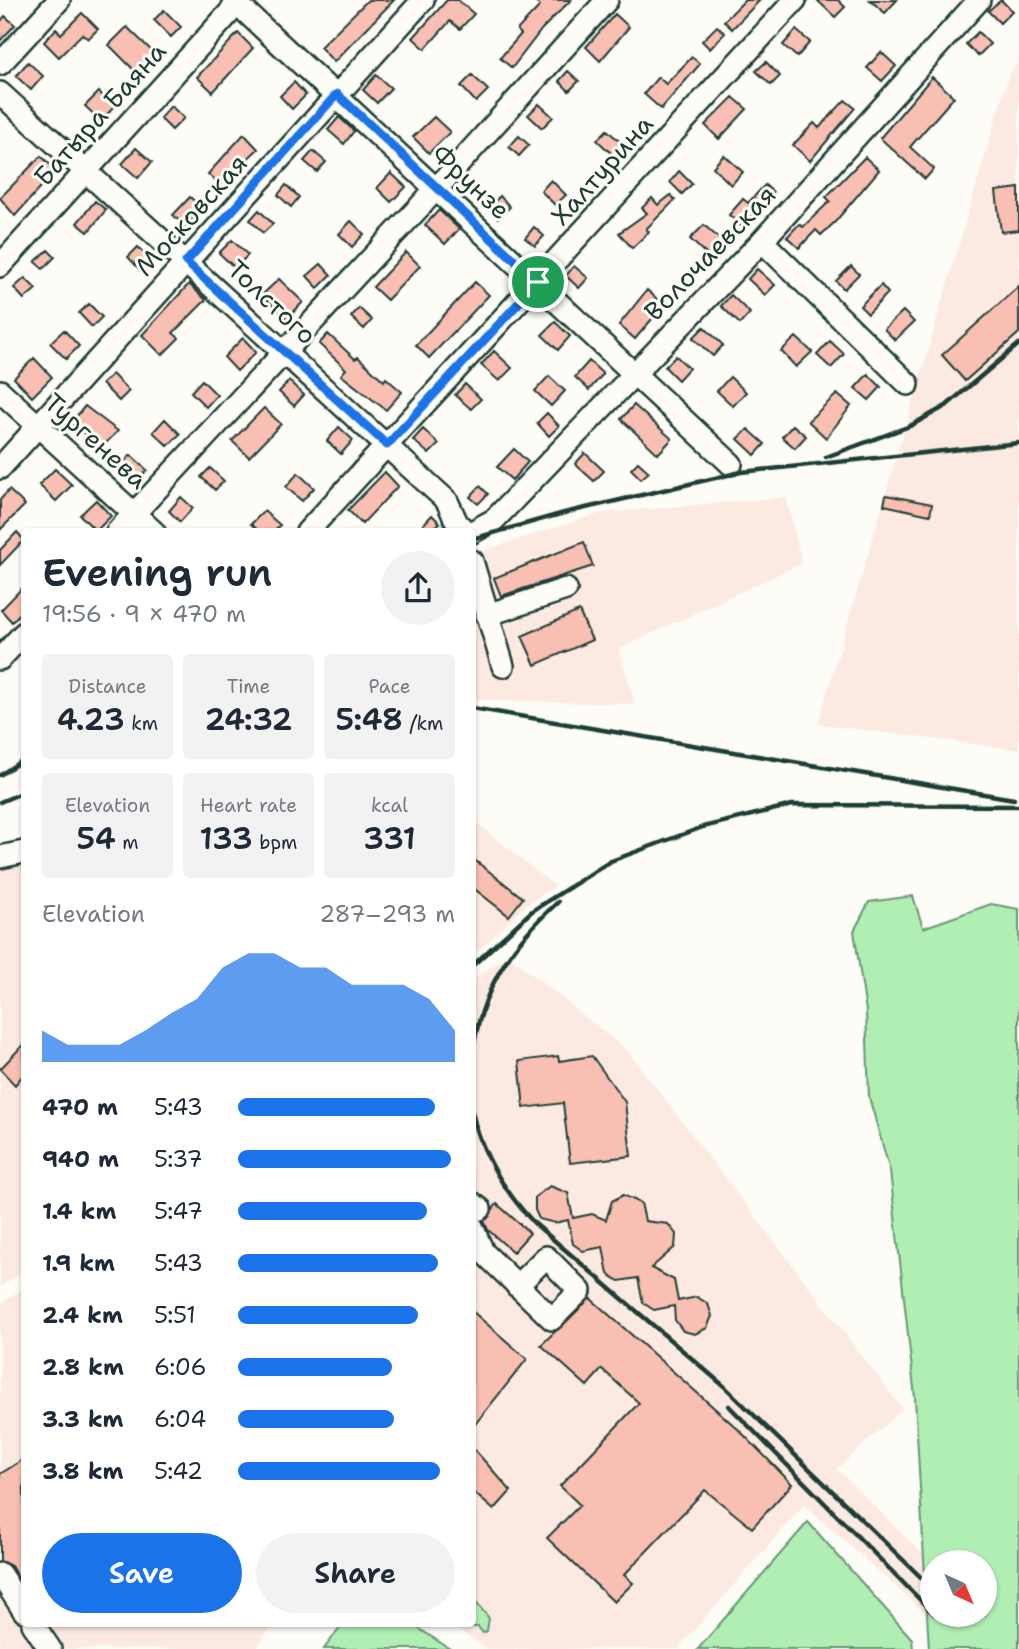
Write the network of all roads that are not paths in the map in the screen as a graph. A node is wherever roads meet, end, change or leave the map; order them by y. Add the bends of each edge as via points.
1 (59, 0) edge
2 (424, 0) edge
3 (607, 0) edge
4 (795, 0) edge
5 (979, 0) edge
6 (237, 1) edge
7 (0, 64) edge
8 (0, 93) edge
9 (337, 94) junction
10 (86, 170) junction
11 (437, 188) junction
12 (762, 242) junction
13 (186, 262) junction
14 (0, 265) edge
15 (538, 282) junction
16 (284, 351) junction
17 (635, 372) junction
18 (908, 384) dead end
19 (0, 391) edge
20 (38, 426) junction
21 (387, 445) junction
22 (731, 464) dead end
23 (0, 468) edge
24 (134, 514) junction
25 (121, 528) edge
26 (150, 528) edge
27 (310, 528) edge
28 (462, 528) edge
29 (476, 530) edge
30 (476, 575) edge
31 (566, 589) dead end
32 (487, 615) junction
33 (21, 636) edge
34 (0, 659) edge
35 (503, 666) dead end
36 (21, 853) edge
37 (0, 857) edge
38 (476, 1227) edge
39 (478, 1256) edge
40 (517, 1286) dead end
41 (0, 1574) edge
42 (21, 1606) edge
43 (35, 1627) edge
44 (50, 1649) edge

1 - 7 street
2 - 9 street, Московская
3 - 11 street
4 - 15 street, Халтурина
5 - 12 street, Волочаевская
6 - 9 street, Фрунзе
6 - 10 street, Батыра Баяна
8 - 10 street, Толстого
9 - 11 street, Фрунзе
9 - 13 street, Московская
10 - 13 street, Толстого
10 - 14 street, Батыра Баяна
11 - 15 street, Фрунзе
11 - 16 street
12 - 17 street, Волочаевская
12 - 18 street
13 - 16 street, Толстого
13 - 20 street, Московская
15 - 17 street, Фрунзе
15 - 21 street, Халтурина
16 - 21 street, Толстого
16 - 24 street
17 - 22 street, Фрунзе
17 - 29 street, Волочаевская via 495,520
19 - 20 street, Тургенева
20 - 23 street, Московская
20 - 24 street, Тургенева
21 - 27 street, Халтурина
21 - 28 street, Толстого via 447,501
24 - 25 street
24 - 26 street, Тургенева
30 - 32 street
31 - 32 street
32 - 35 street
33 - 34 street
36 - 37 street
38 - 39 street
39 - 40 street
41 - 42 street
43 - 44 street

